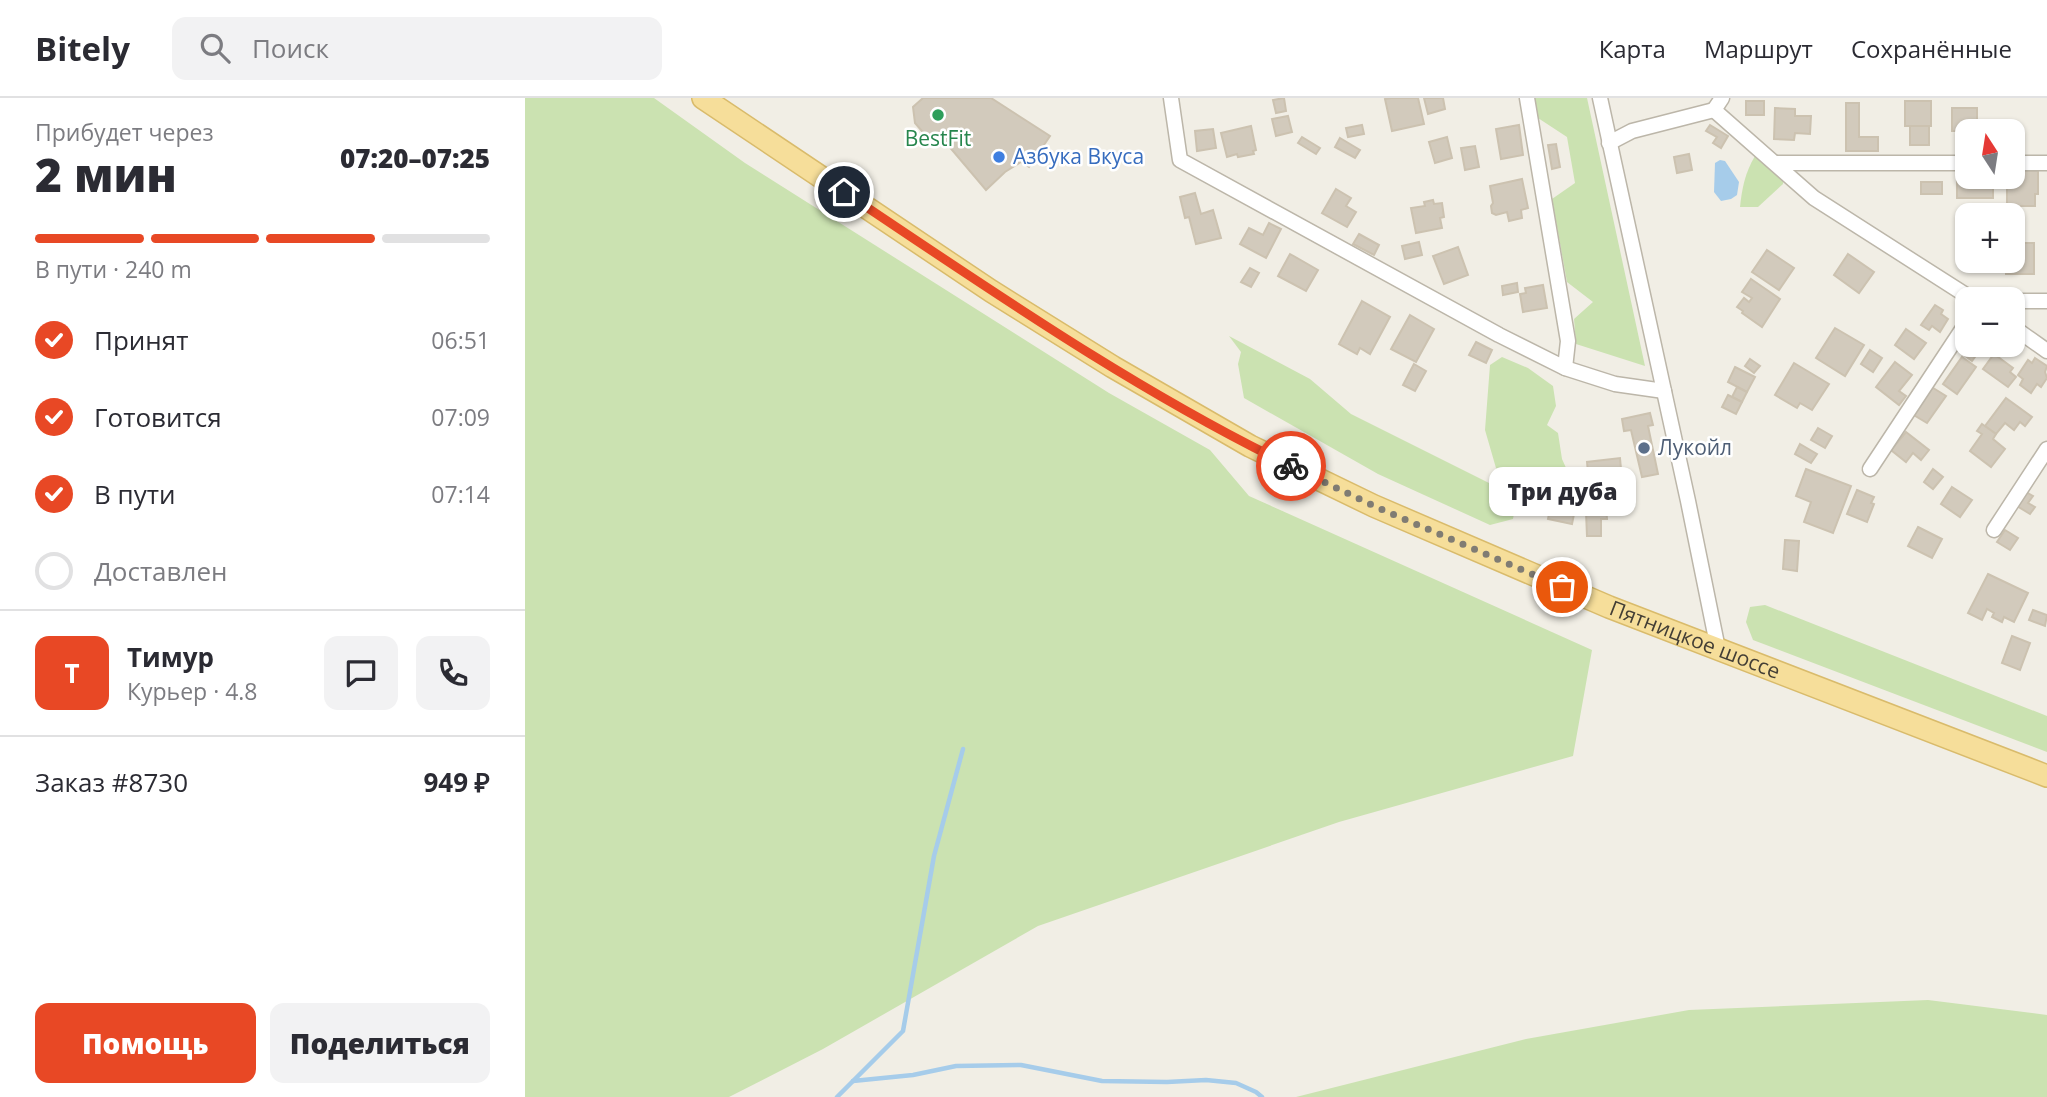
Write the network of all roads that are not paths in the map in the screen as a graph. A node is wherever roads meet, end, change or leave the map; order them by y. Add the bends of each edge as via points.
1 (703, 98) edge
2 (1171, 98) edge
3 (1527, 98) edge
4 (1600, 98) edge
5 (1718, 104) edge
6 (1609, 143) junction
7 (1777, 163) junction
8 (1955, 163) edge
9 (2025, 163) edge
10 (2047, 163) edge
11 (1955, 288) edge
12 (2025, 301) edge
13 (2047, 301) edge
14 (2025, 335) edge
15 (1955, 340) edge
16 (2047, 351) edge
17 (1565, 368) junction
18 (1664, 391) junction
19 (2047, 449) edge
20 (1870, 469) dead end
21 (1994, 530) dead end
22 (1718, 649) junction
23 (2047, 776) edge

1 - 22 main road, Пятницкое шоссе via 991,291 1250,446 1374,506
2 - 17 street via 1180,160
3 - 17 street via 1568,341
4 - 6 street
5 - 6 street via 1632,131
5 - 7 street
6 - 18 street
7 - 8 street
7 - 11 street via 1814,198
9 - 10 street
12 - 13 street
14 - 16 street
15 - 20 street
17 - 18 street via 1615,384
18 - 22 street
19 - 21 street
22 - 23 main road, Пятницкое шоссе

